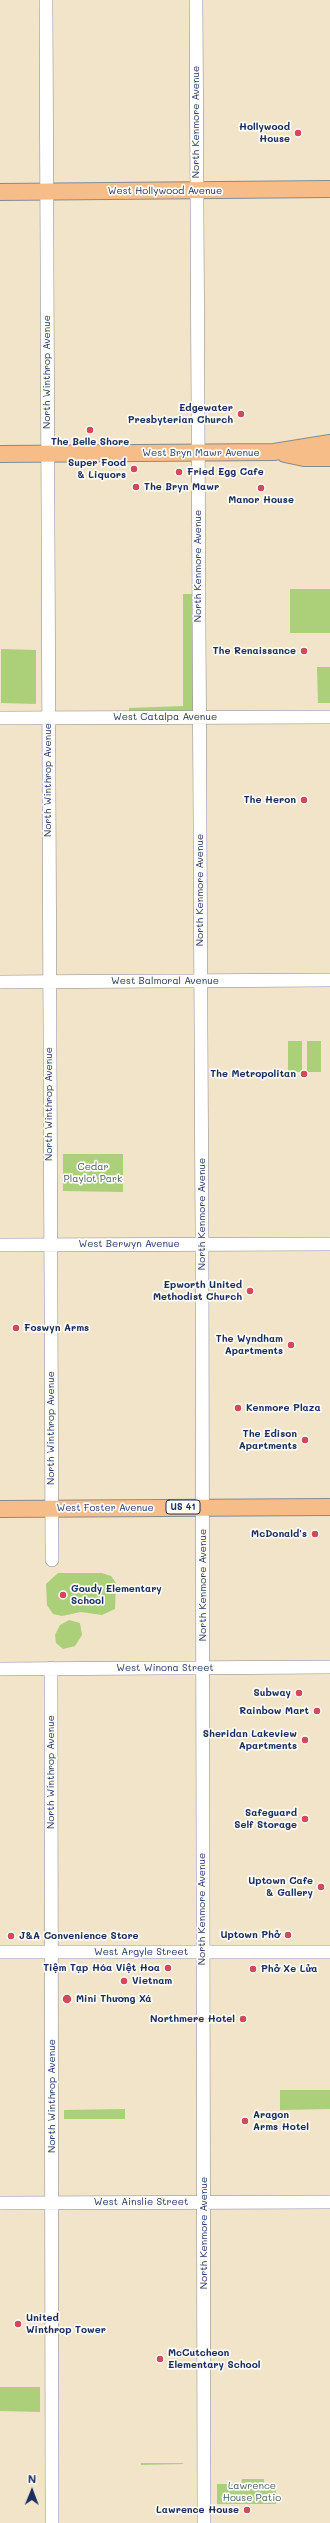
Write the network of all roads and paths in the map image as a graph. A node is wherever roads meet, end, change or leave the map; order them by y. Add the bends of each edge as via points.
1 (46, 0) edge
2 (196, 0) edge
3 (330, 189) edge
4 (197, 190) junction
5 (46, 191) junction
6 (0, 192) edge
7 (330, 443) edge
8 (198, 452) junction
9 (274, 452) junction
10 (0, 454) edge
11 (47, 454) junction
12 (330, 458) edge
13 (199, 717) junction
14 (330, 717) edge
15 (0, 718) edge
16 (48, 718) junction
17 (330, 980) edge
18 (200, 981) junction
19 (0, 982) edge
20 (49, 982) junction
21 (202, 1244) junction
22 (330, 1244) edge
23 (0, 1245) edge
24 (50, 1245) junction
25 (202, 1507) junction
26 (330, 1507) edge
27 (0, 1508) edge
28 (51, 1508) junction
29 (52, 1560) dead end
30 (330, 1667) edge
31 (51, 1668) junction
32 (203, 1668) junction
33 (0, 1669) edge
34 (0, 1952) edge
35 (52, 1952) junction
36 (202, 1952) junction
37 (330, 1952) edge
38 (0, 2202) edge
39 (52, 2202) junction
40 (204, 2202) junction
41 (330, 2202) edge
42 (52, 2523) edge
43 (204, 2523) edge

1 - 5 street, North Winthrop Avenue
2 - 4 street, North Kenmore Avenue
3 - 4 main road, West Hollywood Avenue
4 - 5 main road, West Hollywood Avenue
4 - 8 street, North Kenmore Avenue
5 - 6 main road, West Hollywood Avenue
5 - 11 street, North Winthrop Avenue
7 - 9 main road, West Bryn Mawr Avenue
8 - 9 main road, West Bryn Mawr Avenue
8 - 11 main road, West Bryn Mawr Avenue
8 - 13 street, North Kenmore Avenue
9 - 12 main road via 304,458
10 - 11 main road, West Bryn Mawr Avenue
11 - 16 street, North Winthrop Avenue
13 - 14 street, West Catalpa Avenue
13 - 16 street, West Catalpa Avenue
13 - 18 street, North Kenmore Avenue
15 - 16 street, West Catalpa Avenue
16 - 20 street, North Winthrop Avenue
17 - 18 street, West Balmoral Avenue
18 - 20 street, West Balmoral Avenue
18 - 21 street, North Kenmore Avenue
19 - 20 street, West Balmoral Avenue
20 - 24 street, North Winthrop Avenue
21 - 22 street, West Berwyn Avenue
21 - 24 street, West Berwyn Avenue
21 - 25 street, North Kenmore Avenue
23 - 24 street, West Berwyn Avenue
24 - 28 street, North Winthrop Avenue
25 - 26 main road, West Foster Avenue / US 41
25 - 28 main road, West Foster Avenue / US 41
25 - 32 street, North Kenmore Avenue
27 - 28 main road, West Foster Avenue / US 41
28 - 29 street, North Winthrop Avenue
30 - 32 street, West Winona Street
31 - 32 street, West Winona Street
31 - 33 street, West Winona Street
31 - 35 street, North Winthrop Avenue
32 - 36 street, North Kenmore Avenue
34 - 35 street, West Argyle Street
35 - 36 street, West Argyle Street
35 - 39 street, North Winthrop Avenue
36 - 37 street, West Argyle Street
36 - 40 street, North Kenmore Avenue
38 - 39 street, West Ainslie Street
39 - 40 street, West Ainslie Street
39 - 42 street, North Winthrop Avenue
40 - 41 street, West Ainslie Street
40 - 43 street, North Kenmore Avenue

